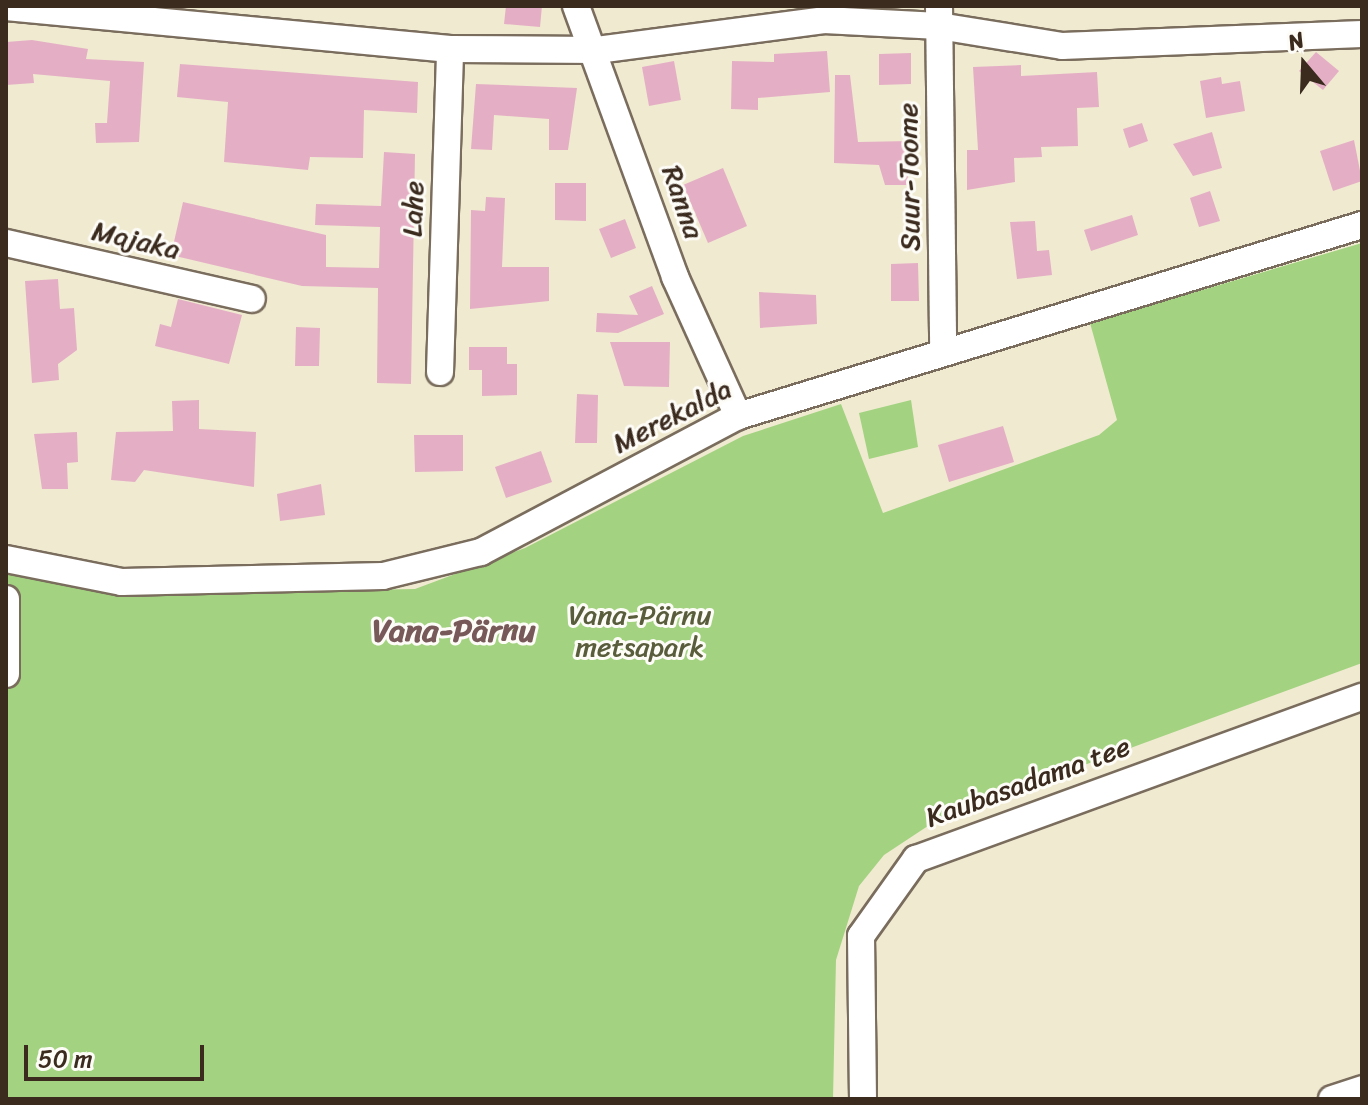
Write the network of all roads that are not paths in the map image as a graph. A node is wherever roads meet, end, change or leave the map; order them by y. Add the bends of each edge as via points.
1 (576, 6) edge
2 (6, 7) edge
3 (939, 16) edge
4 (1362, 34) edge
5 (450, 49) junction
6 (597, 50) junction
7 (1362, 225) edge
8 (6, 243) edge
9 (252, 299) dead end
10 (943, 348) junction
11 (440, 372) dead end
12 (738, 416) junction
13 (6, 559) edge
14 (6, 599) edge
15 (6, 674) edge
16 (1362, 697) edge
17 (1362, 1089) edge
18 (863, 1099) edge
19 (1332, 1099) edge

1 - 6 street, Ranna
2 - 5 street
3 - 4 street via 1062,46
3 - 6 street via 824,20
3 - 10 street, Suur-Toome
5 - 6 street
5 - 11 street, Lahe
6 - 12 street, Ranna via 675,277
7 - 10 street, Merekalda
8 - 9 street, Majaka
10 - 12 street, Merekalda
12 - 13 street, Merekalda via 481,552 383,576 122,582
14 - 15 street
16 - 18 street, Kaubasadama tee via 916,859 861,936
17 - 19 street

